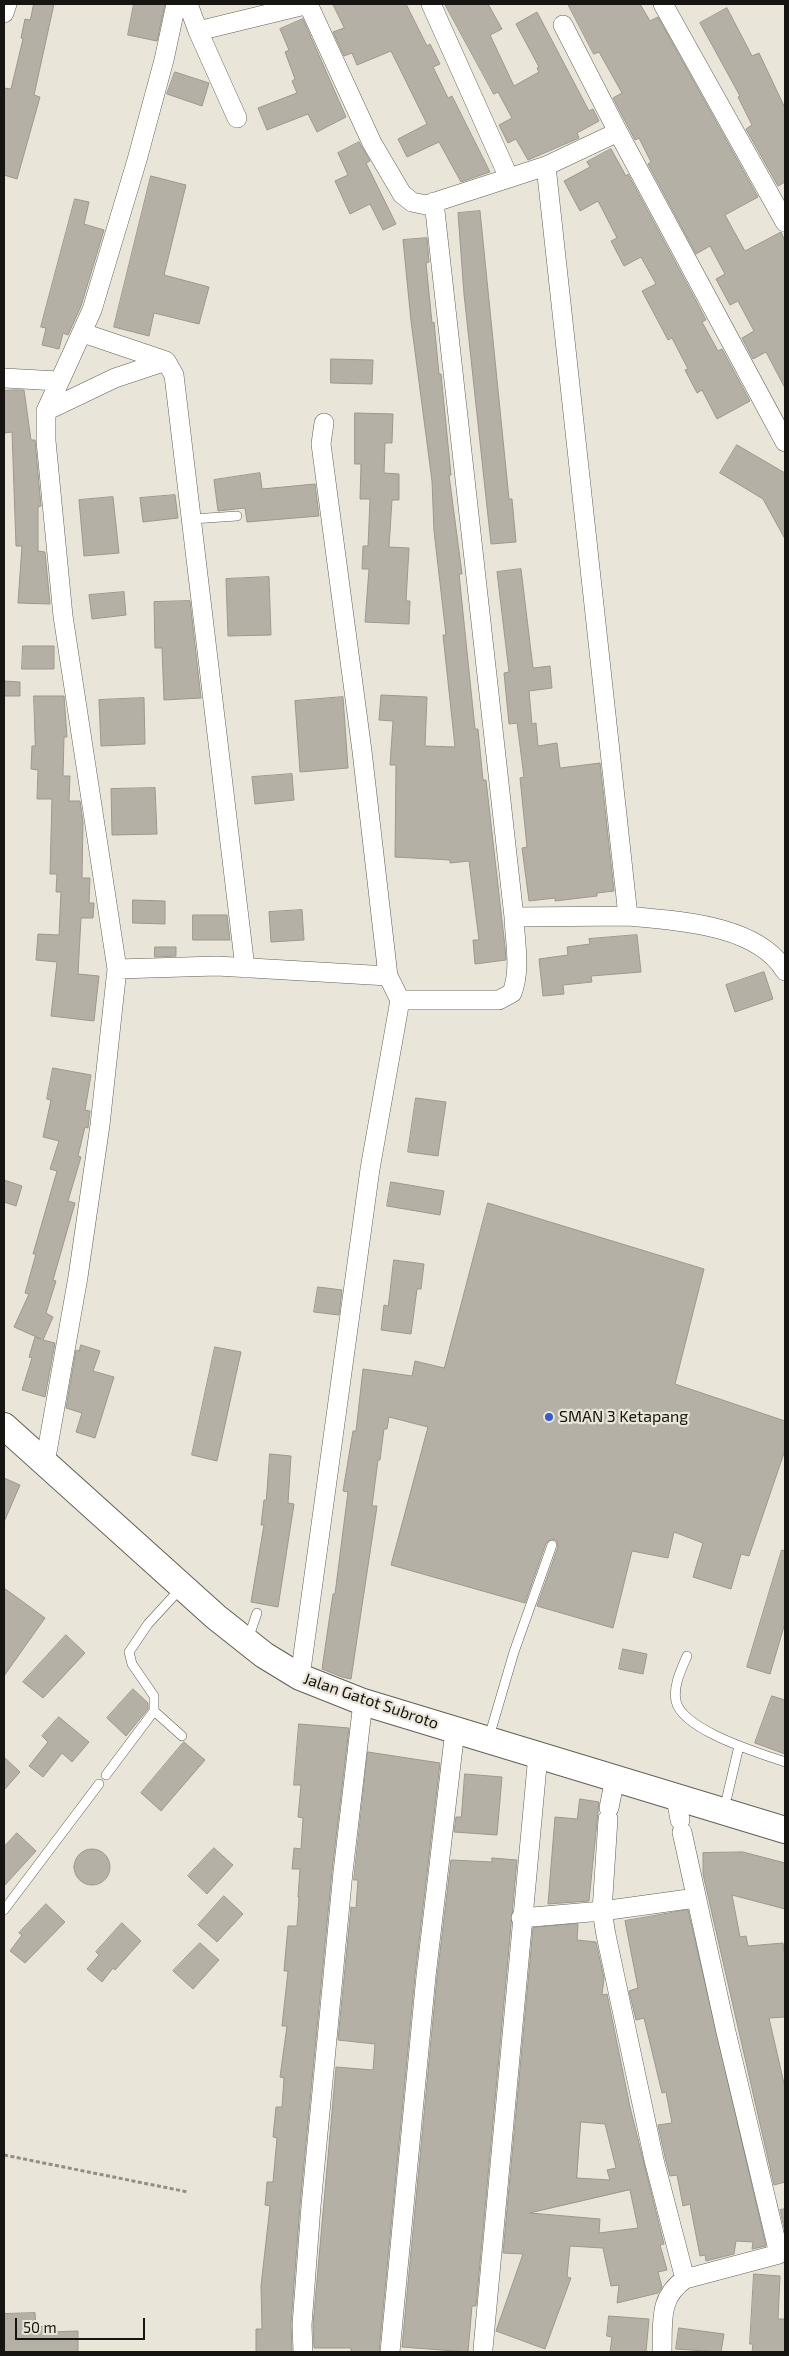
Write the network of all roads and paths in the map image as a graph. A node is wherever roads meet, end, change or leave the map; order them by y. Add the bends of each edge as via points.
1 (7, 4) edge
2 (176, 4) edge
3 (188, 4) edge
4 (308, 4) edge
5 (431, 4) edge
6 (663, 4) edge
7 (4, 13) edge
8 (563, 25) dead end
9 (198, 30) junction
10 (237, 118) dead end
11 (618, 132) junction
12 (546, 166) junction
13 (509, 178) junction
14 (434, 202) junction
15 (785, 222) edge
16 (84, 333) junction
17 (166, 361) junction
18 (4, 378) edge
19 (58, 381) junction
20 (46, 411) junction
21 (324, 422) dead end
22 (785, 442) edge
23 (237, 516) dead end
24 (192, 519) junction
25 (628, 916) junction
26 (514, 917) junction
27 (245, 968) junction
28 (117, 969) junction
29 (785, 971) edge
30 (388, 976) junction
31 (400, 1000) junction
32 (4, 1426) edge
33 (45, 1463) junction
34 (552, 1546) dead end
35 (182, 1586) junction
36 (257, 1612) dead end
37 (247, 1641) junction
38 (686, 1656) dead end
39 (300, 1677) junction
40 (363, 1702) junction
41 (154, 1711) junction
42 (455, 1730) junction
43 (182, 1736) dead end
44 (488, 1740) junction
45 (739, 1746) junction
46 (538, 1755) junction
47 (785, 1762) edge
48 (106, 1775) dead end
49 (615, 1778) junction
50 (99, 1784) dead end
51 (725, 1805) junction
52 (679, 1816) junction
53 (785, 1830) edge
54 (696, 1898) junction
55 (4, 1910) edge
56 (602, 1912) junction
57 (521, 1918) junction
58 (4, 2155) edge
59 (188, 2192) dead end
60 (782, 2253) edge
61 (685, 2279) junction
62 (483, 2349) dead end
63 (303, 2352) edge
64 (390, 2352) edge
65 (662, 2352) edge

1 - 7 street
2 - 16 street via 139,151
3 - 9 street
4 - 9 street
4 - 14 street via 372,143 402,194 420,205
5 - 13 street
6 - 15 street
8 - 11 street
9 - 10 street
11 - 12 street
11 - 22 street
12 - 13 street
12 - 25 street
13 - 14 street
14 - 26 street
16 - 17 street
16 - 19 street
17 - 20 street via 115,378
17 - 24 street via 176,386
18 - 19 street
19 - 20 street
20 - 28 street via 63,616
21 - 30 street via 321,444
23 - 24 lane
24 - 27 street
25 - 26 street
25 - 29 street via 679,921 746,938 761,945
26 - 31 street via 516,982 507,997 484,1001
27 - 28 street
27 - 30 street
28 - 33 street via 100,1125
30 - 31 street
31 - 39 street via 370,1169
32 - 33 street, Jalan Gatot Subroto
33 - 35 street, Jalan Gatot Subroto
34 - 44 lane via 514,1652
35 - 37 street, Jalan Gatot Subroto
35 - 41 lane via 148,1624 129,1652 132,1664 154,1696
36 - 37 lane
37 - 39 street, Jalan Gatot Subroto via 282,1668
38 - 45 lane via 675,1694 679,1710 699,1726
39 - 40 street, Jalan Gatot Subroto
40 - 42 street, Jalan Gatot Subroto
40 - 63 street via 311,2206
41 - 43 lane
41 - 48 lane
42 - 44 street, Jalan Gatot Subroto
42 - 64 street via 426,1976
44 - 46 street, Jalan Gatot Subroto
45 - 47 lane
45 - 51 lane
46 - 49 street, Jalan Gatot Subroto
46 - 57 street
49 - 52 street, Jalan Gatot Subroto
49 - 56 street via 608,1814
50 - 55 lane
51 - 52 street, Jalan Gatot Subroto
51 - 53 street, Jalan Gatot Subroto
52 - 54 street
54 - 56 street
54 - 60 street
56 - 57 street
56 - 61 street via 654,2160
57 - 62 street
58 - 59 path
60 - 61 street
61 - 65 street via 674,2286 666,2300

